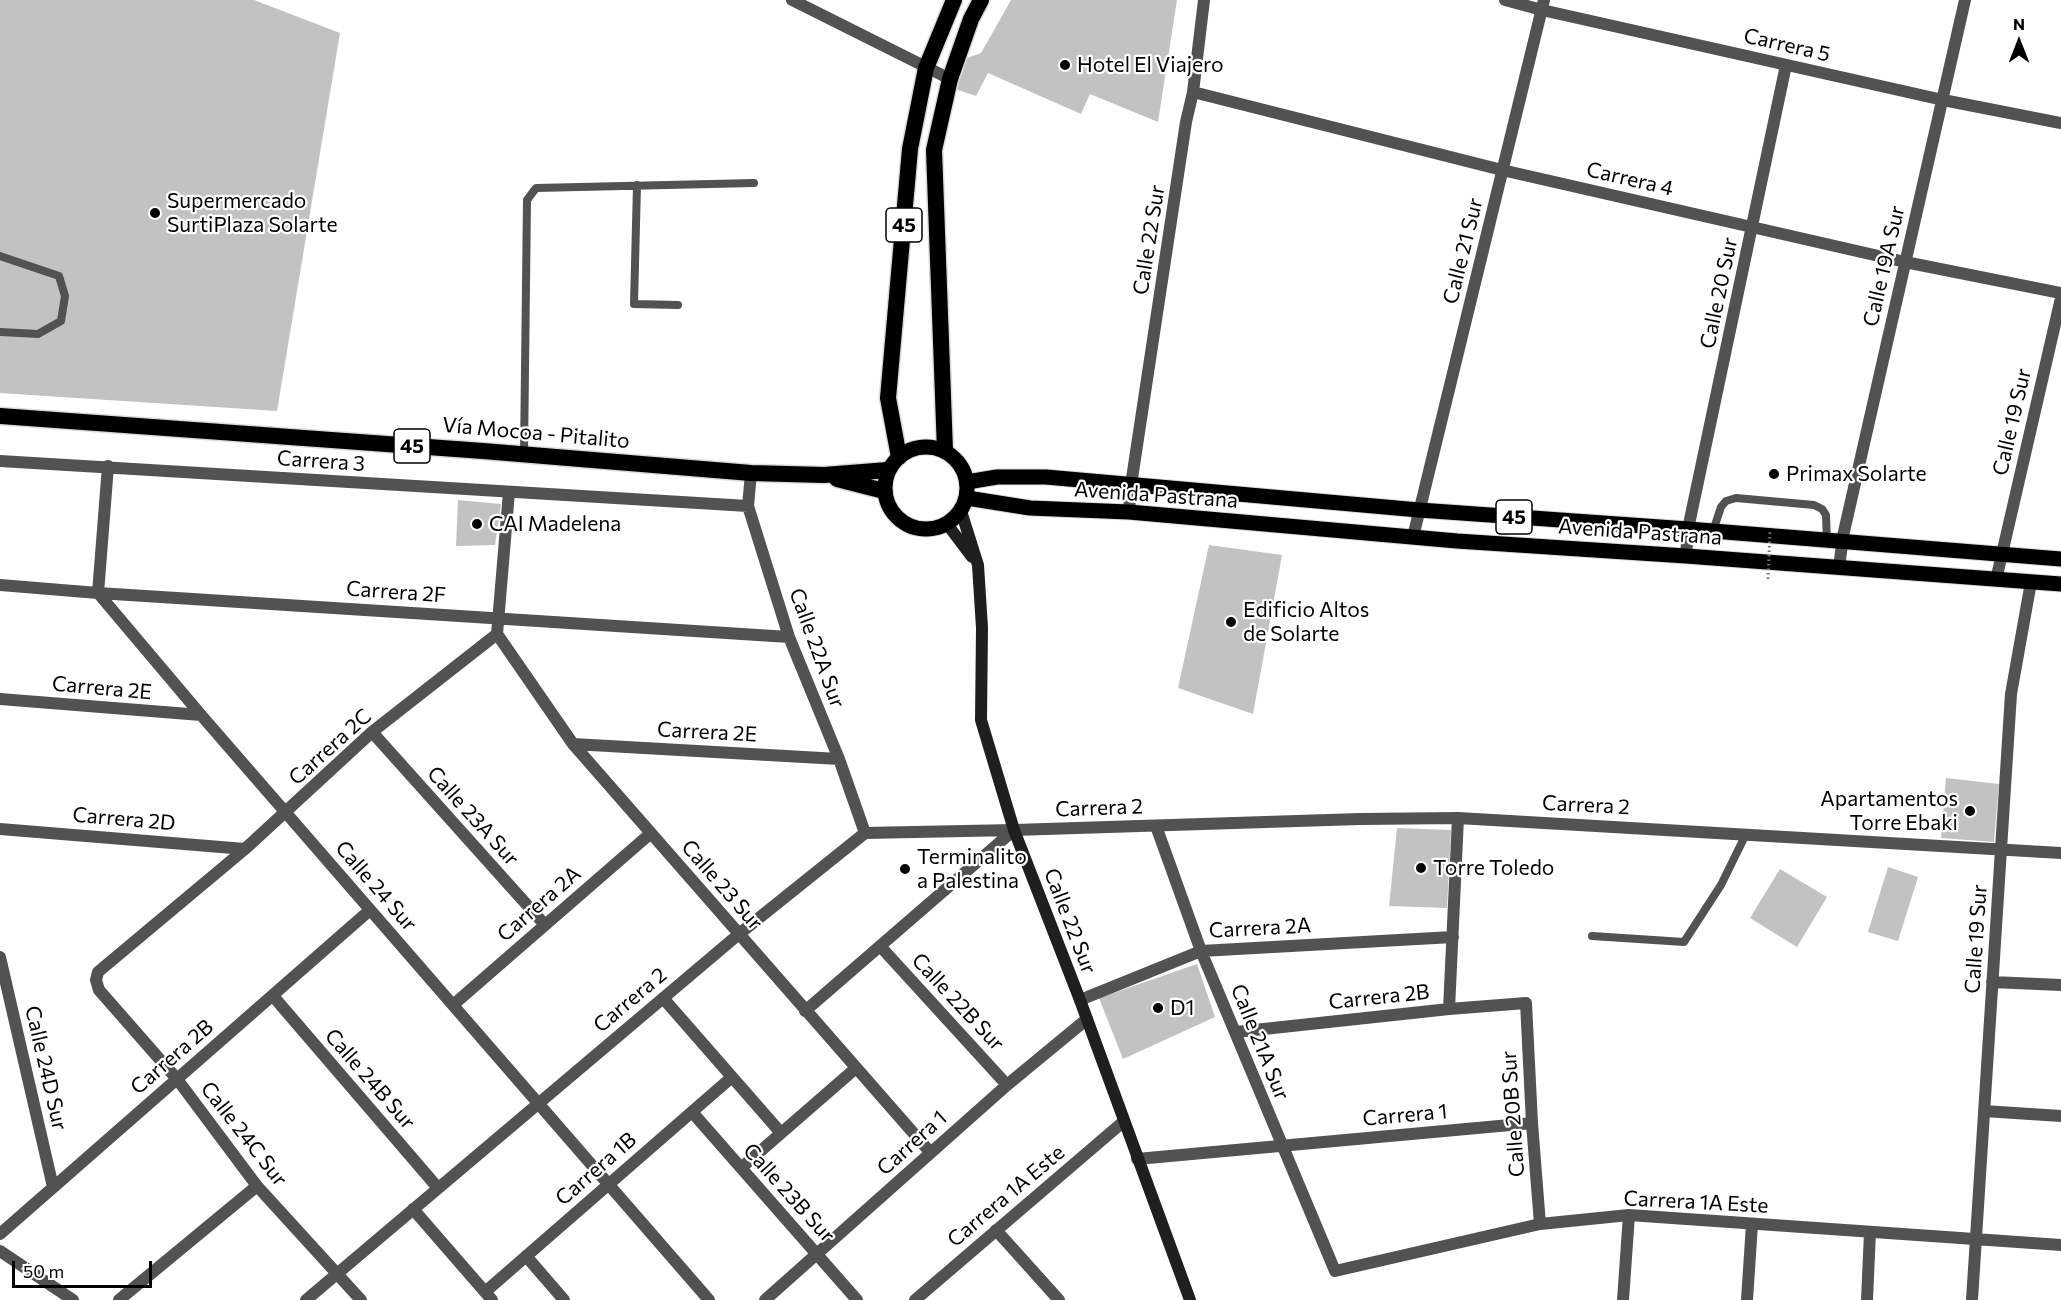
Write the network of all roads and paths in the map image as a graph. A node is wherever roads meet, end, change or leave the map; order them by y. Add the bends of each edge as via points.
1 (792, 0) edge
2 (954, 0) edge
3 (981, 0) edge
4 (1204, 0) edge
5 (1505, 0) edge
6 (1965, 0) edge
7 (1543, 5) edge
8 (1786, 65) junction
9 (926, 68) junction
10 (950, 79) junction
11 (1193, 92) junction
12 (1942, 100) junction
13 (2061, 123) edge
14 (1502, 170) junction
15 (754, 183) dead end
16 (637, 186) junction
17 (1753, 227) junction
18 (0, 256) edge
19 (1905, 262) junction
20 (2061, 296) edge
21 (678, 305) dead end
22 (0, 332) edge
23 (0, 416) edge
24 (945, 451) junction
25 (524, 454) junction
26 (0, 461) edge
27 (893, 463) junction
28 (108, 466) junction
29 (751, 473) junction
30 (824, 475) junction
31 (967, 482) junction
32 (1131, 485) junction
33 (884, 491) junction
34 (508, 492) junction
35 (964, 504) junction
36 (748, 506) junction
37 (1419, 510) junction
38 (1129, 512) junction
39 (947, 524) junction
40 (1688, 529) junction
41 (1713, 531) junction
42 (1770, 531) dead end
43 (1413, 537) junction
44 (1835, 541) junction
45 (2001, 554) junction
46 (1686, 556) junction
47 (2061, 559) edge
48 (978, 565) junction
49 (1839, 568) junction
50 (1768, 579) dead end
51 (1996, 580) junction
52 (2031, 582) junction
53 (2061, 584) edge
54 (0, 585) edge
55 (98, 593) junction
56 (499, 618) junction
57 (497, 634) junction
58 (789, 637) junction
59 (0, 699) edge
60 (201, 716) junction
61 (372, 732) junction
62 (573, 744) junction
63 (839, 759) junction
64 (286, 812) junction
65 (1458, 818) junction
66 (1156, 826) junction
67 (0, 829) edge
68 (1014, 830) junction
69 (651, 833) junction
70 (865, 833) junction
71 (1746, 834) junction
72 (245, 849) junction
73 (2002, 849) junction
74 (2061, 853) edge
75 (370, 910) junction
76 (545, 925) junction
77 (739, 934) junction
78 (1592, 936) dead end
79 (1453, 937) junction
80 (880, 946) junction
81 (1201, 951) junction
82 (0, 957) edge
83 (1992, 982) junction
84 (2061, 985) edge
85 (99, 990) joint
86 (4, 993) edge
87 (273, 996) junction
88 (663, 998) junction
89 (1080, 1000) junction
90 (1526, 1003) joint
91 (453, 1005) junction
92 (1449, 1009) junction
93 (806, 1011) junction
94 (1087, 1019) junction
95 (1236, 1032) junction
96 (856, 1068) junction
97 (732, 1077) junction
98 (177, 1078) junction
99 (1007, 1085) junction
100 (538, 1103) junction
101 (1984, 1111) junction
102 (692, 1112) junction
103 (2061, 1116) edge
104 (1124, 1122) junction
105 (1532, 1123) junction
106 (781, 1133) junction
107 (1281, 1145) junction
108 (930, 1152) junction
109 (1137, 1159) junction
110 (741, 1168) junction
111 (608, 1184) junction
112 (257, 1185) junction
113 (53, 1187) junction
114 (438, 1188) junction
115 (413, 1209) junction
116 (1629, 1215) junction
117 (1540, 1224) junction
118 (1752, 1224) junction
119 (996, 1230) junction
120 (1870, 1232) junction
121 (0, 1234) edge
122 (1975, 1239) junction
123 (2061, 1245) edge
124 (0, 1251) edge
125 (818, 1253) junction
126 (526, 1256) junction
127 (1335, 1271) joint
128 (337, 1272) junction
129 (489, 1296) edge
130 (919, 1299) edge
131 (73, 1300) edge
132 (119, 1300) edge
133 (306, 1300) edge
134 (361, 1300) edge
135 (564, 1300) edge
136 (709, 1300) edge
137 (765, 1300) edge
138 (857, 1300) edge
139 (1059, 1300) edge
140 (1190, 1300) edge
141 (1623, 1300) edge
142 (1747, 1300) edge
143 (1867, 1300) edge
144 (1972, 1300) edge

1 - 9 street
2 - 9 highway, 45
3 - 10 highway, 45
4 - 11 street, Calle 22 Sur
5 - 7 street, Carrera 5
6 - 12 street, Calle 19A Sur
7 - 8 street, Carrera 5
7 - 14 street, Calle 21 Sur
8 - 12 street, Carrera 5
8 - 17 street, Calle 20 Sur
9 - 10 street
9 - 27 highway, 45 via 910,149 888,398
10 - 24 highway, 45 via 934,150
11 - 14 street, Carrera 4
11 - 32 street, Calle 22 Sur
12 - 13 street, Carrera 5
12 - 19 street, Calle 19A Sur
14 - 17 street, Carrera 4
14 - 37 street, Calle 21 Sur
15 - 16 lane
16 - 21 lane via 634,304
16 - 25 lane via 536,188 527,200
17 - 19 street, Carrera 4
17 - 40 street, Calle 20 Sur
18 - 22 lane via 59,276 65,296 61,321 38,334
19 - 20 street, Carrera 4
19 - 44 street, Calle 19A Sur
20 - 45 street, Calle 19 Sur
23 - 25 highway, Vía Mocoa - Pitalito / 45
24 - 27 main road via 921,447
24 - 31 main road via 960,464
25 - 29 highway, Vía Mocoa - Pitalito / 45
26 - 28 street, Carrera 3
27 - 30 highway, Vía Mocoa - Pitalito / 45
27 - 33 main road
28 - 34 street, Carrera 3
28 - 55 street
29 - 30 highway, Vía Mocoa - Pitalito / 45
29 - 36 street, Calle 22A Sur
30 - 33 highway
31 - 32 main road, Avenida Pastrana / 45 via 997,477 1046,477
31 - 35 main road
32 - 37 main road, Avenida Pastrana / 45
32 - 38 street, Calle 22 Sur
33 - 39 main road via 891,511 906,525 927,530
34 - 36 street, Carrera 3
34 - 56 street
35 - 38 main road, Avenida Pastrana
35 - 39 main road
35 - 48 main road, Calle 22 Sur
36 - 58 street, Calle 22A Sur
37 - 40 main road, Avenida Pastrana / 45
37 - 43 street, Calle 21 Sur
38 - 43 main road, Avenida Pastrana
39 - 48 main road
40 - 41 main road, Avenida Pastrana / 45
40 - 46 street, Calle 20 Sur
41 - 44 main road, Avenida Pastrana / 45
41 - 44 lane via 1726,501 1747,498 1814,505 1826,515
42 - 50 path, bridge
43 - 46 main road, Avenida Pastrana
44 - 45 main road, Avenida Pastrana / 45
44 - 49 street, Calle 19A Sur
45 - 47 main road, Avenida Pastrana / 45
45 - 51 street, Calle 19 Sur
46 - 49 main road, Avenida Pastrana
48 - 68 main road, Calle 22 Sur via 981,720
49 - 51 main road, Avenida Pastrana
51 - 52 main road, Avenida Pastrana
52 - 53 main road, Avenida Pastrana
52 - 73 street, Calle 19 Sur via 2011,694
54 - 55 street, Carrera 2F
55 - 56 street, Carrera 2F
55 - 60 street, Calle 24 Sur
56 - 57 street
56 - 58 street, Carrera 2F
57 - 61 street, Carrera 2C
57 - 62 street, Calle 23 Sur
58 - 63 street, Calle 22A Sur
59 - 60 street, Carrera 2E
60 - 64 street, Calle 24 Sur
61 - 64 street, Carrera 2C
61 - 76 street, Calle 23A Sur
62 - 63 street, Carrera 2E
62 - 69 street, Calle 23 Sur
63 - 70 street, Calle 22A Sur
64 - 72 street, Carrera 2C
64 - 75 street, Calle 24 Sur
65 - 66 street, Carrera 2
65 - 71 street, Carrera 2
65 - 79 street
66 - 68 street, Carrera 2
66 - 81 street, Calle 21A Sur
67 - 72 street, Carrera 2D
68 - 70 street, Carrera 2
68 - 80 street
68 - 89 main road, Calle 22 Sur
69 - 76 street, Carrera 2A
69 - 77 street, Calle 23 Sur
70 - 77 street, Carrera 2
71 - 73 street, Carrera 2
71 - 78 lane via 1721,885 1684,942
72 - 85 street, Carrera 2C via 98,972
73 - 74 street, Carrera 2
73 - 83 street, Calle 19 Sur
75 - 87 street, Carrera 2B
75 - 91 street, Calle 24 Sur
76 - 91 street, Carrera 2A
77 - 88 street, Carrera 2
77 - 93 street, Calle 23 Sur
79 - 81 street, Carrera 2A
79 - 92 street
80 - 93 street
80 - 99 street, Calle 22B Sur
81 - 89 street, Carrera 2A
81 - 95 street, Calle 21A Sur
82 - 86 street, Calle 24D Sur
83 - 84 street
83 - 101 street, Calle 19 Sur
85 - 98 street, Calle 24C Sur
86 - 113 street, Calle 24D Sur
87 - 98 street, Carrera 2B
87 - 114 street, Calle 24B Sur
88 - 97 street
88 - 100 street, Carrera 2
89 - 94 main road, Calle 22 Sur
90 - 92 street, Carrera 2B
90 - 105 street, Calle 20B Sur
91 - 100 street, Calle 24 Sur
92 - 95 street, Carrera 2B
93 - 96 street, Calle 23 Sur
94 - 99 street, Carrera 1
94 - 104 main road, Calle 22 Sur
95 - 107 street, Calle 21A Sur
96 - 106 street
96 - 108 street, Calle 23 Sur
97 - 102 street, Carrera 1B
97 - 106 street
98 - 112 street, Calle 24C Sur
98 - 113 street, Carrera 2B
99 - 108 street, Carrera 1
100 - 111 street, Calle 24 Sur
100 - 114 street, Carrera 2
101 - 103 street
101 - 122 street, Calle 19 Sur
102 - 110 street, Calle 23B Sur
102 - 111 street, Carrera 1B
104 - 109 main road, Calle 22 Sur
104 - 119 street, Carrera 1A Este
105 - 107 street, Carrera 1
105 - 117 street, Calle 20B Sur
106 - 110 street
107 - 109 street, Carrera 1
107 - 127 street, Calle 21A Sur
108 - 125 street, Carrera 1
109 - 140 main road, Calle 22 Sur
110 - 125 street, Calle 23B Sur
111 - 126 street, Carrera 1B
111 - 136 street, Calle 24 Sur
112 - 128 street, Calle 24C Sur
112 - 132 street
113 - 121 street, Carrera 2B
114 - 115 street, Carrera 2
115 - 128 street, Carrera 2
115 - 129 street
116 - 117 street, Carrera 1A Este
116 - 118 street, Carrera 1A Este
116 - 141 street
117 - 127 street, Carrera 1A Este
118 - 120 street, Carrera 1A Este
118 - 142 street
119 - 130 street, Carrera 1A Este
119 - 139 street
120 - 122 street, Carrera 1A Este
120 - 143 street
122 - 123 street, Carrera 1A Este
122 - 144 street, Calle 19 Sur
124 - 131 street
125 - 137 street, Carrera 1
125 - 138 street, Calle 23B Sur
126 - 129 street, Carrera 1B
126 - 135 street
128 - 133 street, Carrera 2
128 - 134 street, Calle 24C Sur

